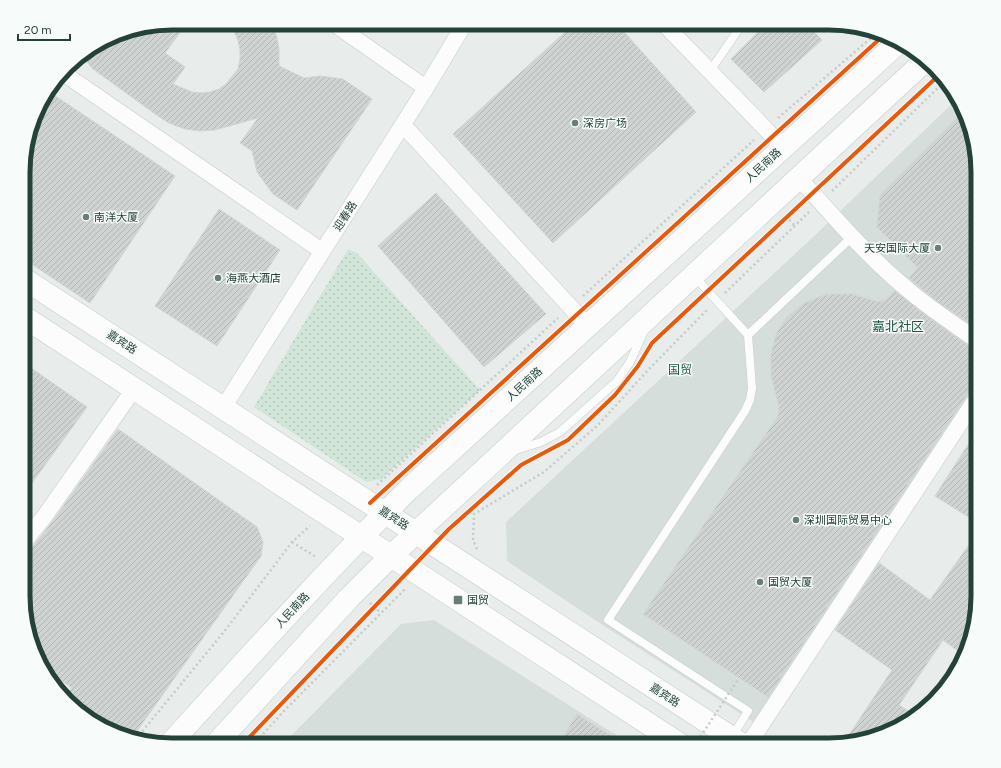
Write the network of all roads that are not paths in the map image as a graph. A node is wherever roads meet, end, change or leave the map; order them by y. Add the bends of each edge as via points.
1 (343, 30) edge
2 (461, 30) edge
3 (670, 30) edge
4 (738, 30) edge
5 (894, 46) edge
6 (922, 64) edge
7 (710, 71) junction
8 (67, 76) edge
9 (426, 88) junction
10 (403, 125) junction
11 (784, 147) junction
12 (810, 191) junction
13 (852, 237) junction
14 (322, 251) junction
15 (694, 275) junction
16 (30, 283) edge
17 (30, 321) edge
18 (588, 326) junction
19 (748, 335) junction
20 (971, 337) edge
21 (134, 389) junction
22 (971, 406) edge
23 (223, 408) junction
24 (385, 513) junction
25 (416, 533) junction
26 (30, 535) edge
27 (361, 536) junction
28 (391, 556) junction
29 (175, 738) edge
30 (221, 738) edge
31 (670, 738) edge
32 (740, 738) edge

1 - 9 street
2 - 9 street, 迎春路
3 - 7 street
4 - 7 lane
5 - 11 main road, 人民南路
6 - 12 main road
7 - 11 street
8 - 14 street
9 - 10 street, 迎春路
10 - 14 street, 迎春路
10 - 18 street
11 - 18 main road, 人民南路
12 - 13 street
12 - 15 main road
13 - 19 lane
13 - 20 street via 908,290
14 - 23 street, 迎春路
15 - 19 lane
15 - 25 main road
16 - 23 main road, 嘉宾路
17 - 21 main road
18 - 24 main road, 人民南路 via 422,476
19 - 32 lane via 752,388 745,411 608,620 748,711
21 - 26 street
21 - 27 main road
22 - 32 street
23 - 24 main road, 嘉宾路
24 - 25 main road, 嘉宾路
24 - 27 main road, 人民南路
25 - 28 main road
25 - 32 main road, 嘉宾路
27 - 28 main road
27 - 29 main road, 人民南路
28 - 30 main road via 348,598
28 - 31 main road

